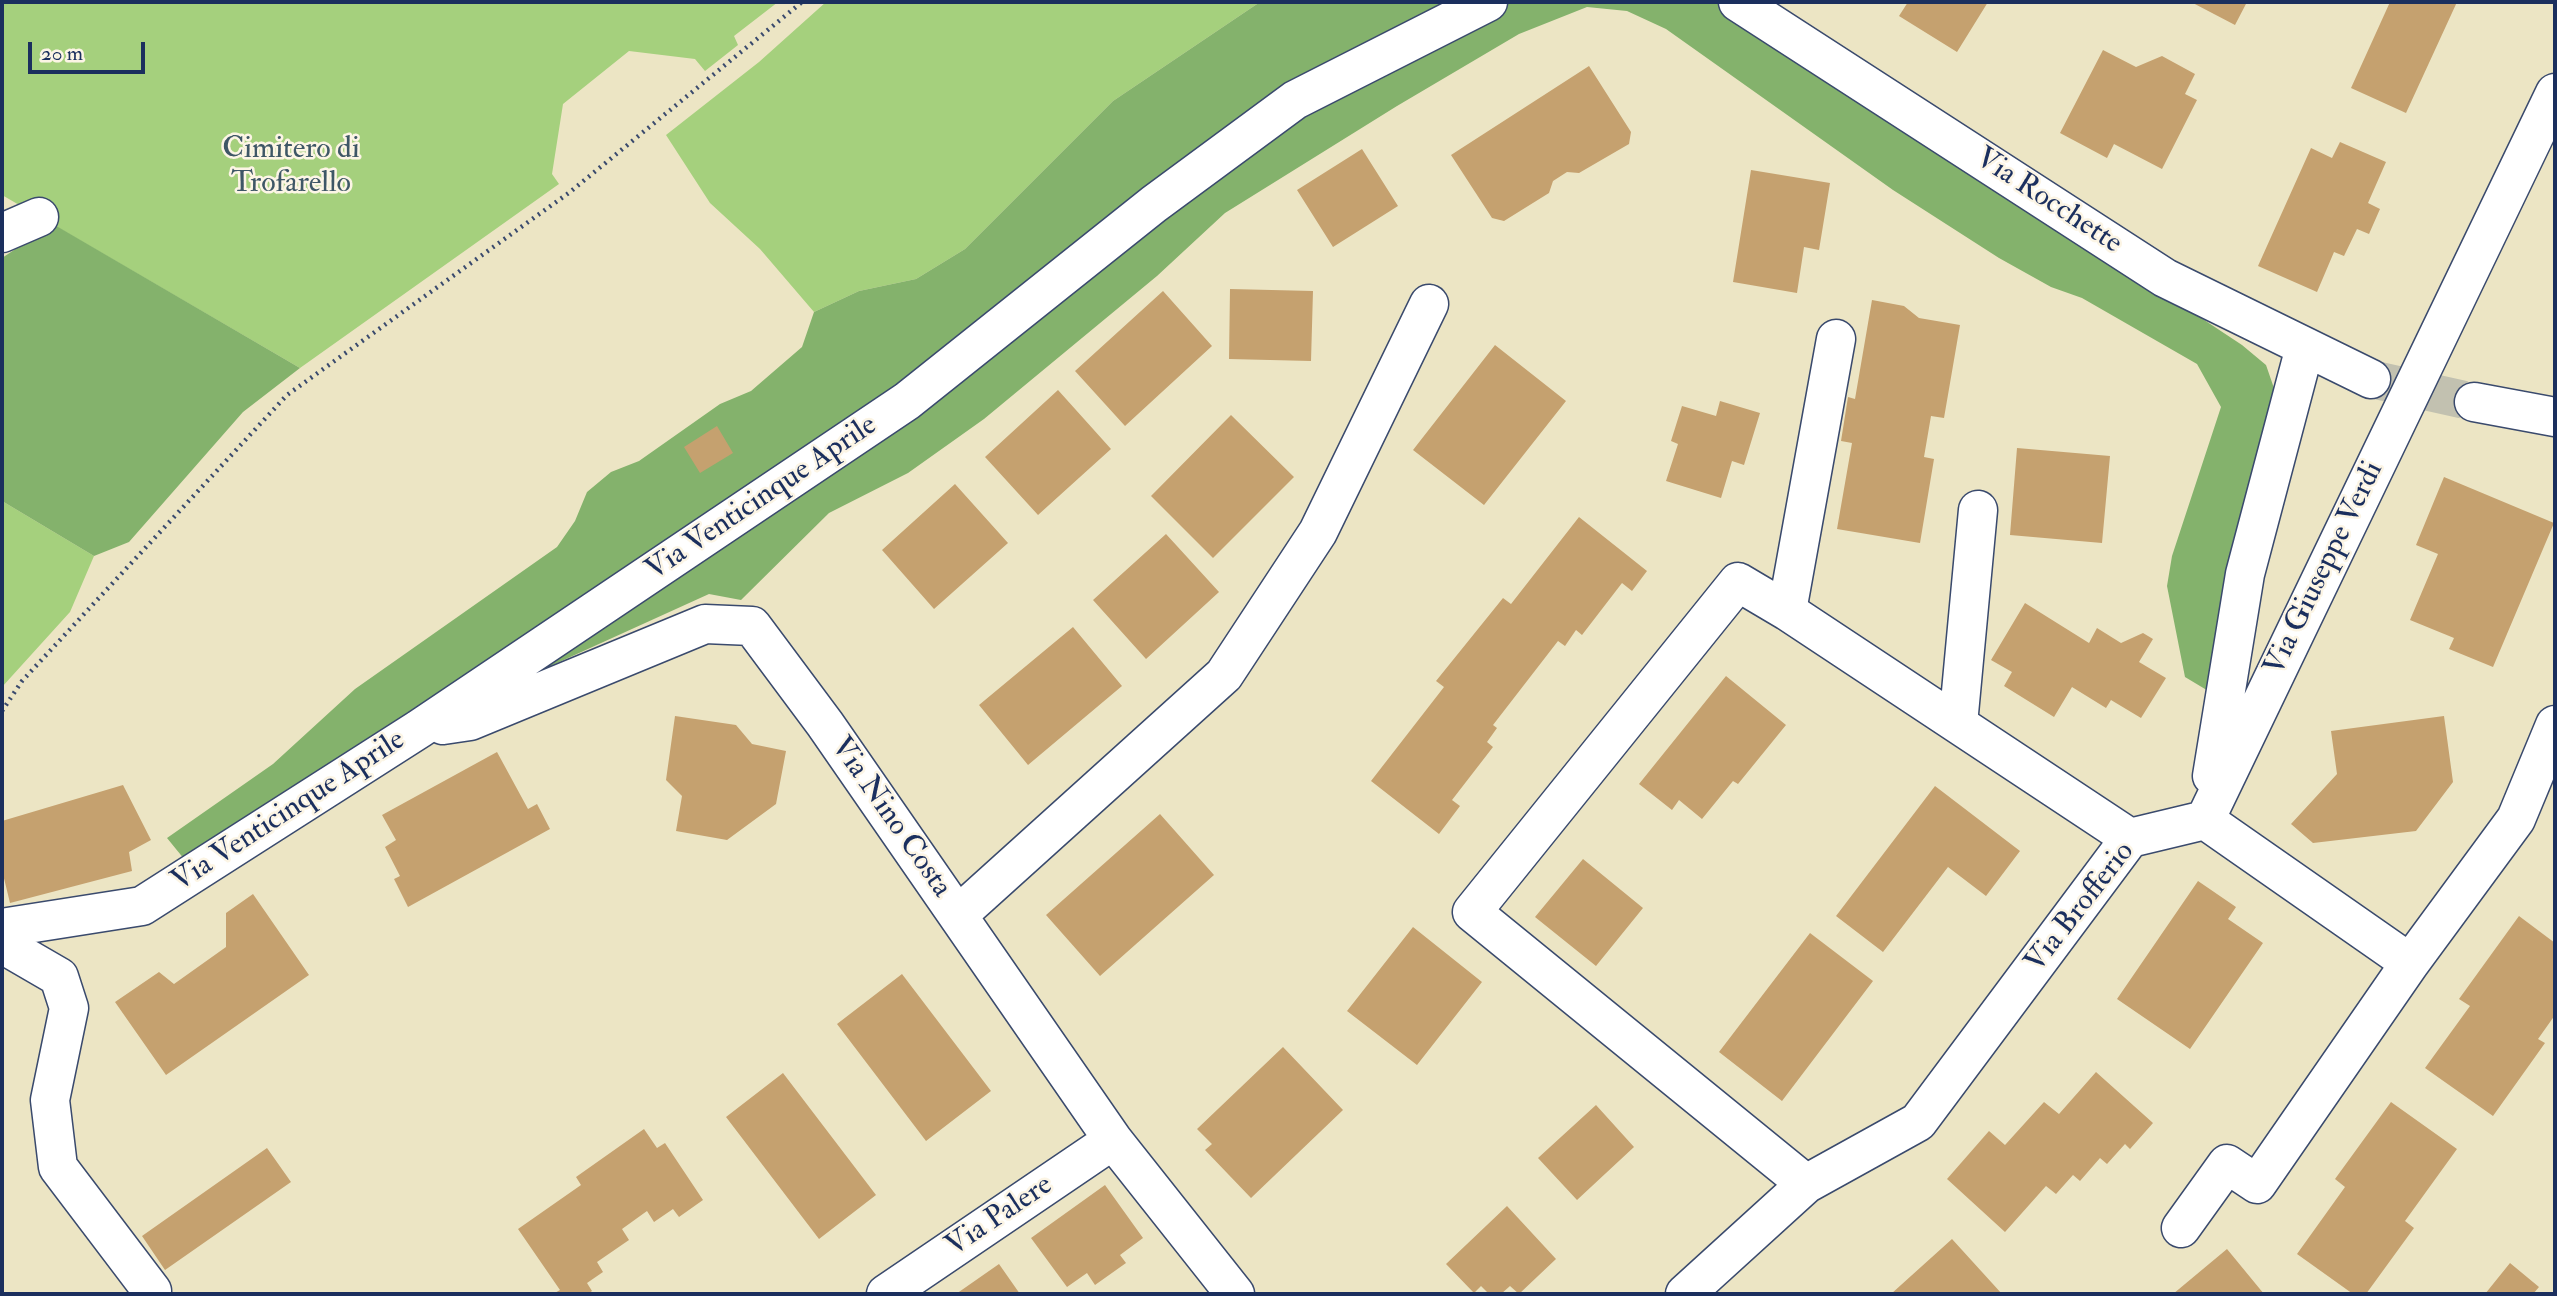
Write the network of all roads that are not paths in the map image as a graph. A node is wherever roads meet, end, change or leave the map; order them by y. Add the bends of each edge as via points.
1 (1488, 2) edge
2 (1738, 2) edge
3 (2555, 93) edge
4 (39, 216) dead end
5 (2, 233) edge
6 (1429, 303) dead end
7 (1836, 339) dead end
8 (2305, 348) junction
9 (2371, 380) tunnel mouth
10 (2474, 402) tunnel mouth
11 (2555, 417) edge
12 (1978, 510) dead end
13 (1787, 611) junction
14 (1958, 724) junction
15 (2555, 725) edge
16 (419, 729) junction
17 (2205, 820) junction
18 (2130, 838) junction
19 (958, 915) junction
20 (2, 928) edge
21 (2, 944) edge
22 (2410, 963) junction
23 (1113, 1140) junction
24 (1806, 1184) junction
25 (2181, 1228) dead end
26 (152, 1291) dead end
27 (886, 1294) edge
28 (1235, 1294) edge
29 (1685, 1294) edge

1 - 16 street, Via Venticinque Aprile via 1295,100 1154,204 908,401
2 - 8 street, Via Rocchette via 2165,278
3 - 17 street, Via Giuseppe Verdi
4 - 5 street
6 - 19 street via 1318,532 1224,675
7 - 13 street
8 - 9 street, Via Rocchette
8 - 17 street via 2245,573
10 - 11 street
12 - 14 street
13 - 14 street
13 - 24 street via 1738,582 1472,912
14 - 18 street
15 - 22 street via 2516,819
16 - 19 street, Via Nino Costa via 470,721 705,624 752,626
16 - 20 street, Via Venticinque Aprile via 142,906
17 - 18 street, Via Brofferio
17 - 22 street
18 - 24 street, Via Brofferio via 1918,1122
19 - 23 street, Via Nino Costa
21 - 26 street via 59,977 69,1008 50,1100 58,1167
22 - 25 street via 2257,1184 2227,1164
23 - 27 street, Via Palere
23 - 28 street, Via Nino Costa
24 - 29 street, Via Brofferio

